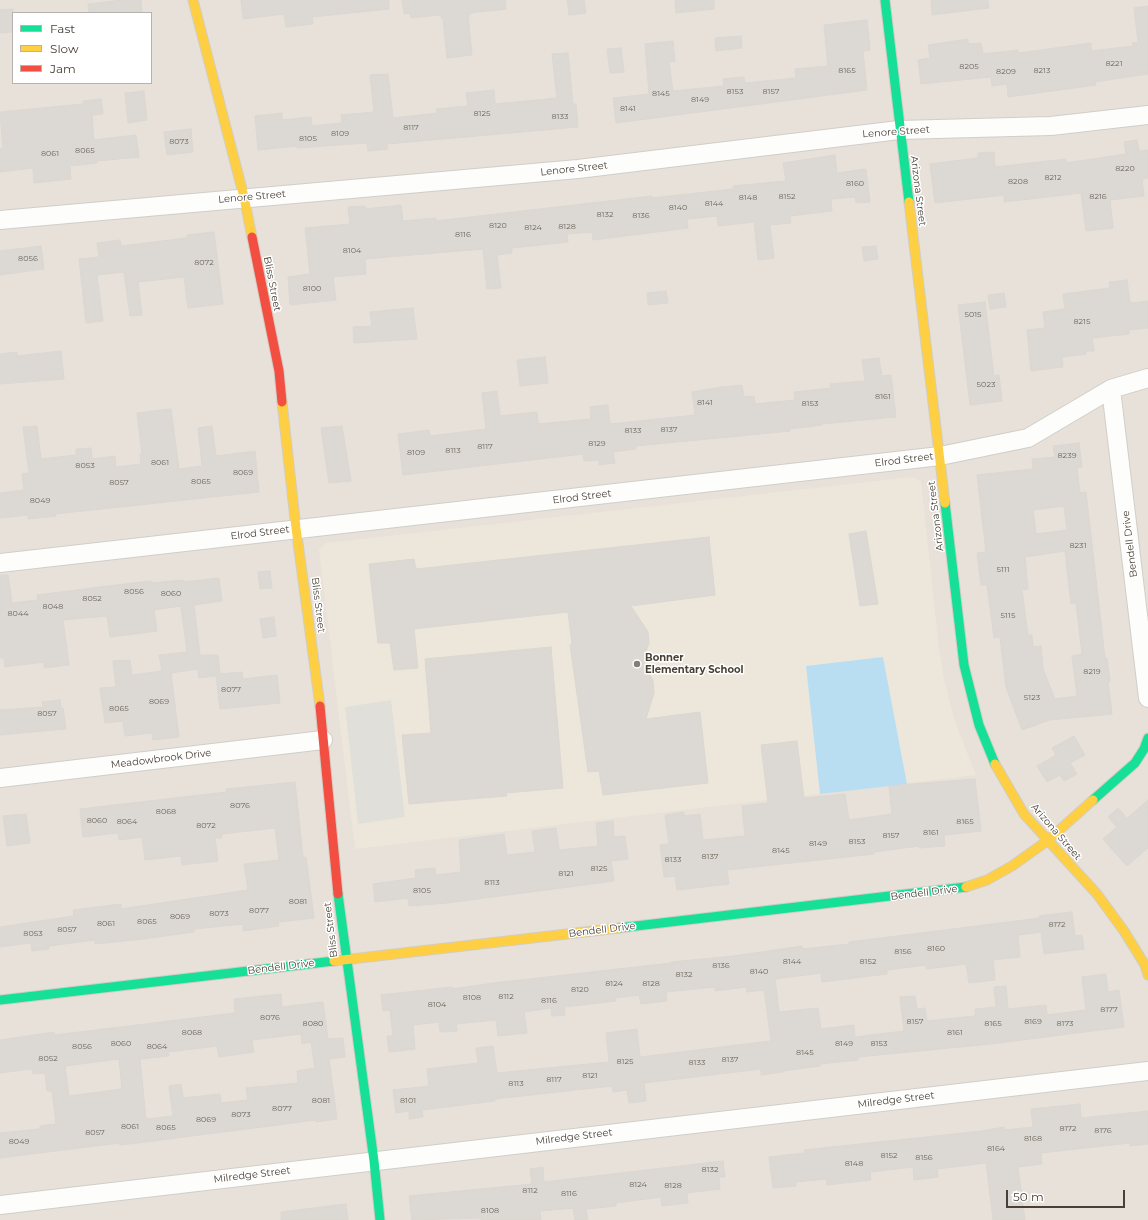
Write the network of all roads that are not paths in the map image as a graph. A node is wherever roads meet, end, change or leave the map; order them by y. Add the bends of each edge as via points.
1 (193, 0) edge
2 (885, 0) edge
3 (1148, 115) edge
4 (899, 130) junction
5 (244, 197) junction
6 (0, 220) edge
7 (1148, 378) edge
8 (1111, 390) junction
9 (940, 456) junction
10 (296, 528) junction
11 (0, 563) edge
12 (1148, 698) edge
13 (1148, 738) edge
14 (323, 740) junction
15 (0, 778) edge
16 (1047, 841) junction
17 (346, 959) junction
18 (1148, 975) edge
19 (0, 1000) edge
20 (1148, 1071) edge
21 (374, 1161) junction
22 (0, 1205) edge
23 (380, 1220) edge

1 - 5 street, Bliss Street
2 - 4 street, Arizona Street
3 - 4 street, Lenore Street via 1051,126
4 - 5 street, Lenore Street via 578,169
4 - 9 street, Arizona Street
5 - 6 street, Lenore Street
5 - 10 street, Bliss Street via 279,371
7 - 8 street, Elrod Street
8 - 9 street, Elrod Street via 1028,438
8 - 12 street, Bendell Drive
9 - 10 street, Elrod Street
9 - 16 street, Arizona Street via 964,665 979,725 998,770 1024,814
10 - 11 street, Elrod Street
10 - 14 street, Bliss Street
13 - 16 street, Bendell Drive via 1135,763
14 - 15 street, Meadowbrook Drive
14 - 17 street, Bliss Street via 331,836
16 - 17 street, Bendell Drive via 988,880 962,888
16 - 18 street, Arizona Street via 1097,894 1124,930
17 - 19 street, Bendell Drive
17 - 21 street, Bliss Street
20 - 21 street, Milredge Street
21 - 22 street, Milredge Street
21 - 23 street, Bliss Street

